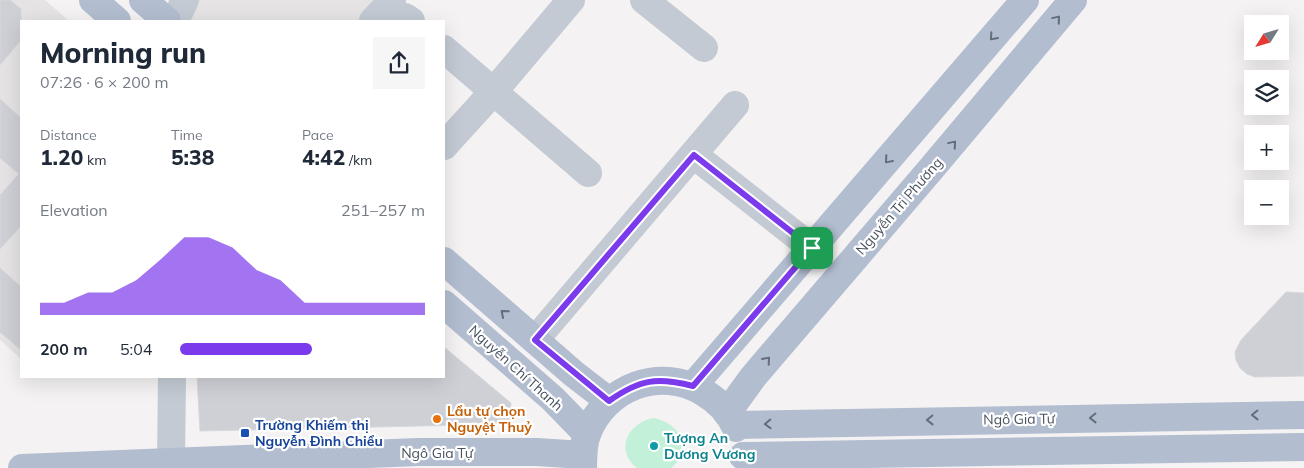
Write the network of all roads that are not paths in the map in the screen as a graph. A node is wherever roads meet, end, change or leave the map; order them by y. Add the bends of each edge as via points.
1 (93, 0) edge
2 (143, 0) edge
3 (185, 0) edge
4 (571, 0) edge
5 (644, 0) edge
6 (1025, 0) edge
7 (1073, 0) edge
8 (402, 13) edge
9 (117, 20) edge
10 (166, 20) edge
11 (175, 20) edge
12 (377, 20) edge
13 (704, 48) dead end
14 (445, 50) edge
15 (494, 91) junction
16 (735, 105) dead end
17 (445, 145) edge
18 (694, 155) junction
19 (588, 173) dead end
20 (812, 248) junction
21 (445, 262) edge
22 (445, 305) edge
23 (535, 340) junction
24 (172, 378) edge
25 (693, 386) junction
26 (609, 401) junction
27 (1304, 414) edge
28 (731, 419) junction
29 (1304, 447) edge
30 (584, 452) edge
31 (465, 453) junction
32 (418, 460) edge
33 (171, 462) junction
34 (743, 462) edge
35 (56, 467) edge
36 (22, 468) edge
37 (488, 468) edge

1 - 9 main road
2 - 10 main road
3 - 11 street
4 - 15 street
5 - 13 street
6 -> 20 main road
28 -> 7 main road, Nguyễn Tri Phương via 752,377
8 - 12 street
14 - 15 street
15 - 17 street
15 - 19 street
16 - 18 street
18 - 20 street
18 - 23 street
20 - 25 main road
23 -> 21 main road
22 - 30 main road, Nguyễn Chí Thanh via 553,399
23 - 26 main road
24 - 33 street
25 - 26 main road via 671,380 648,381 627,388
25 - 28 main road via 712,397
26 - 30 main road via 598,413
27 -> 28 main road, Ngô Gia Tự
28 - 34 main road via 741,442
29 - 34 main road
30 - 31 main road, Ngô Gia Tự
31 - 32 main road, Ngô Gia Tự
31 - 37 main road
32 - 33 main road, Ngô Gia Tự
33 - 35 main road, Ngô Gia Tự
35 - 36 main road, Ngô Gia Tự

